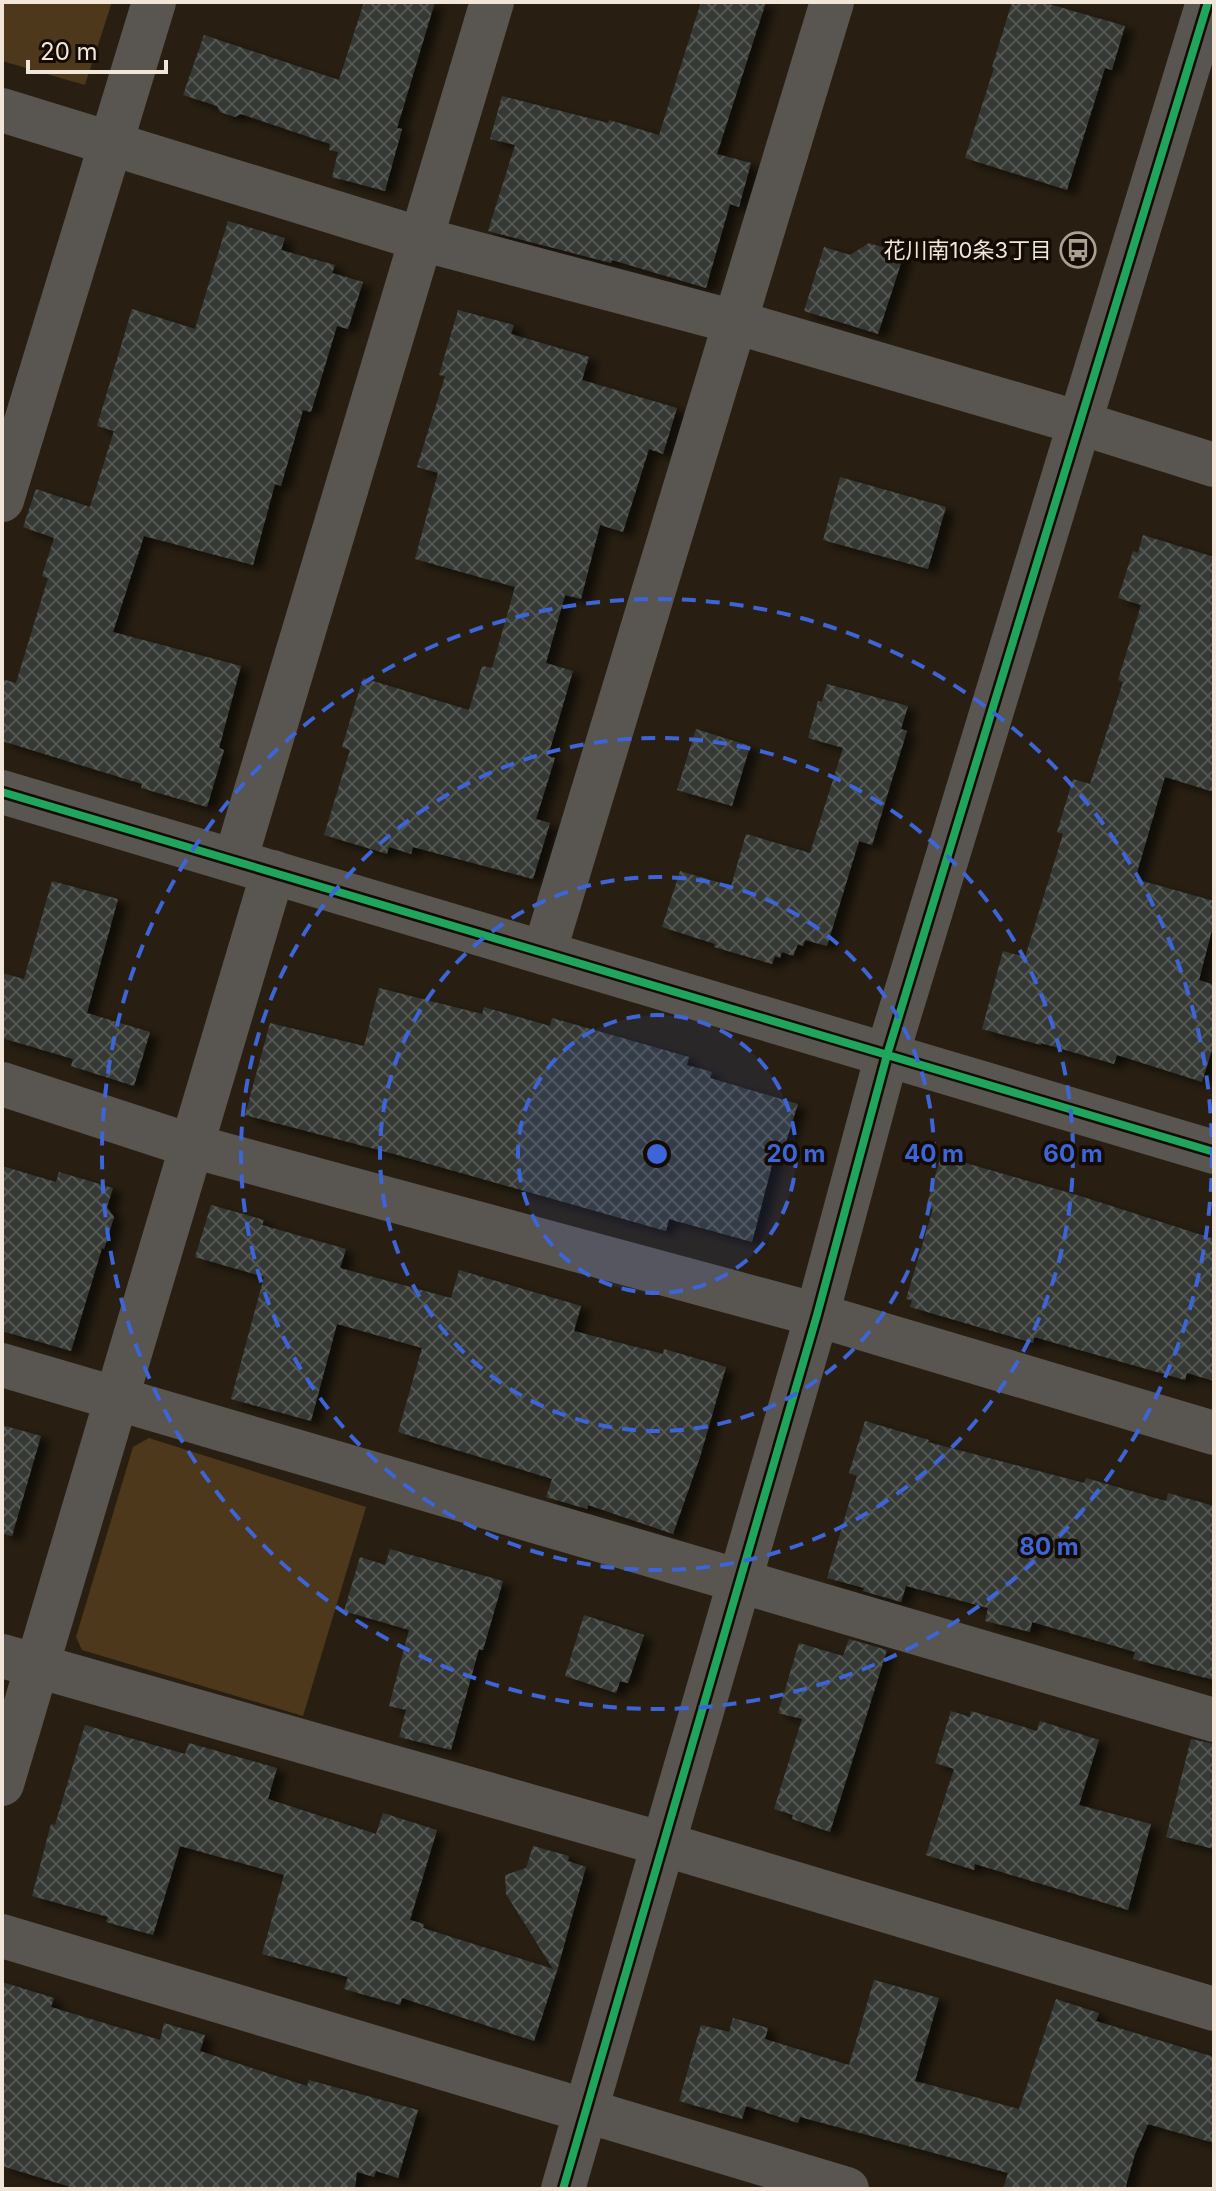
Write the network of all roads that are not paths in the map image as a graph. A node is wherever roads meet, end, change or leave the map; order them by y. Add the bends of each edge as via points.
1 (154, 2) edge
2 (492, 2) edge
3 (832, 2) edge
4 (1208, 2) edge
5 (2, 110) edge
6 (111, 143) junction
7 (421, 239) junction
8 (735, 322) junction
9 (1080, 423) junction
10 (1214, 465) edge
11 (2, 500) edge
12 (2, 792) edge
13 (254, 867) junction
14 (544, 953) junction
15 (887, 1055) junction
16 (2, 1084) edge
17 (192, 1146) junction
18 (1214, 1152) edge
19 (817, 1315) junction
20 (2, 1365) edge
21 (116, 1400) junction
22 (1214, 1433) edge
23 (740, 1581) junction
24 (20, 1661) edge
25 (1214, 1720) edge
26 (2, 1784) edge
27 (663, 1844) junction
28 (2, 1936) edge
29 (1214, 2009) edge
30 (586, 2112) junction
31 (563, 2189) edge
32 (847, 2189) edge

1 - 6 street
2 - 7 street
3 - 8 street
4 - 9 street
5 - 6 street
6 - 7 street
6 - 11 street
7 - 8 street
7 - 13 street
8 - 9 street
8 - 14 street
9 - 10 street
9 - 15 street
12 - 13 street
13 - 14 street
13 - 17 street
14 - 15 street
15 - 18 street
15 - 19 street
16 - 17 street
17 - 19 street
17 - 21 street
19 - 22 street
19 - 23 street
20 - 21 street
21 - 23 street
21 - 24 street
23 - 25 street
23 - 27 street
24 - 26 street
24 - 27 street
27 - 29 street
27 - 30 street
28 - 30 street
30 - 31 street
30 - 32 street

